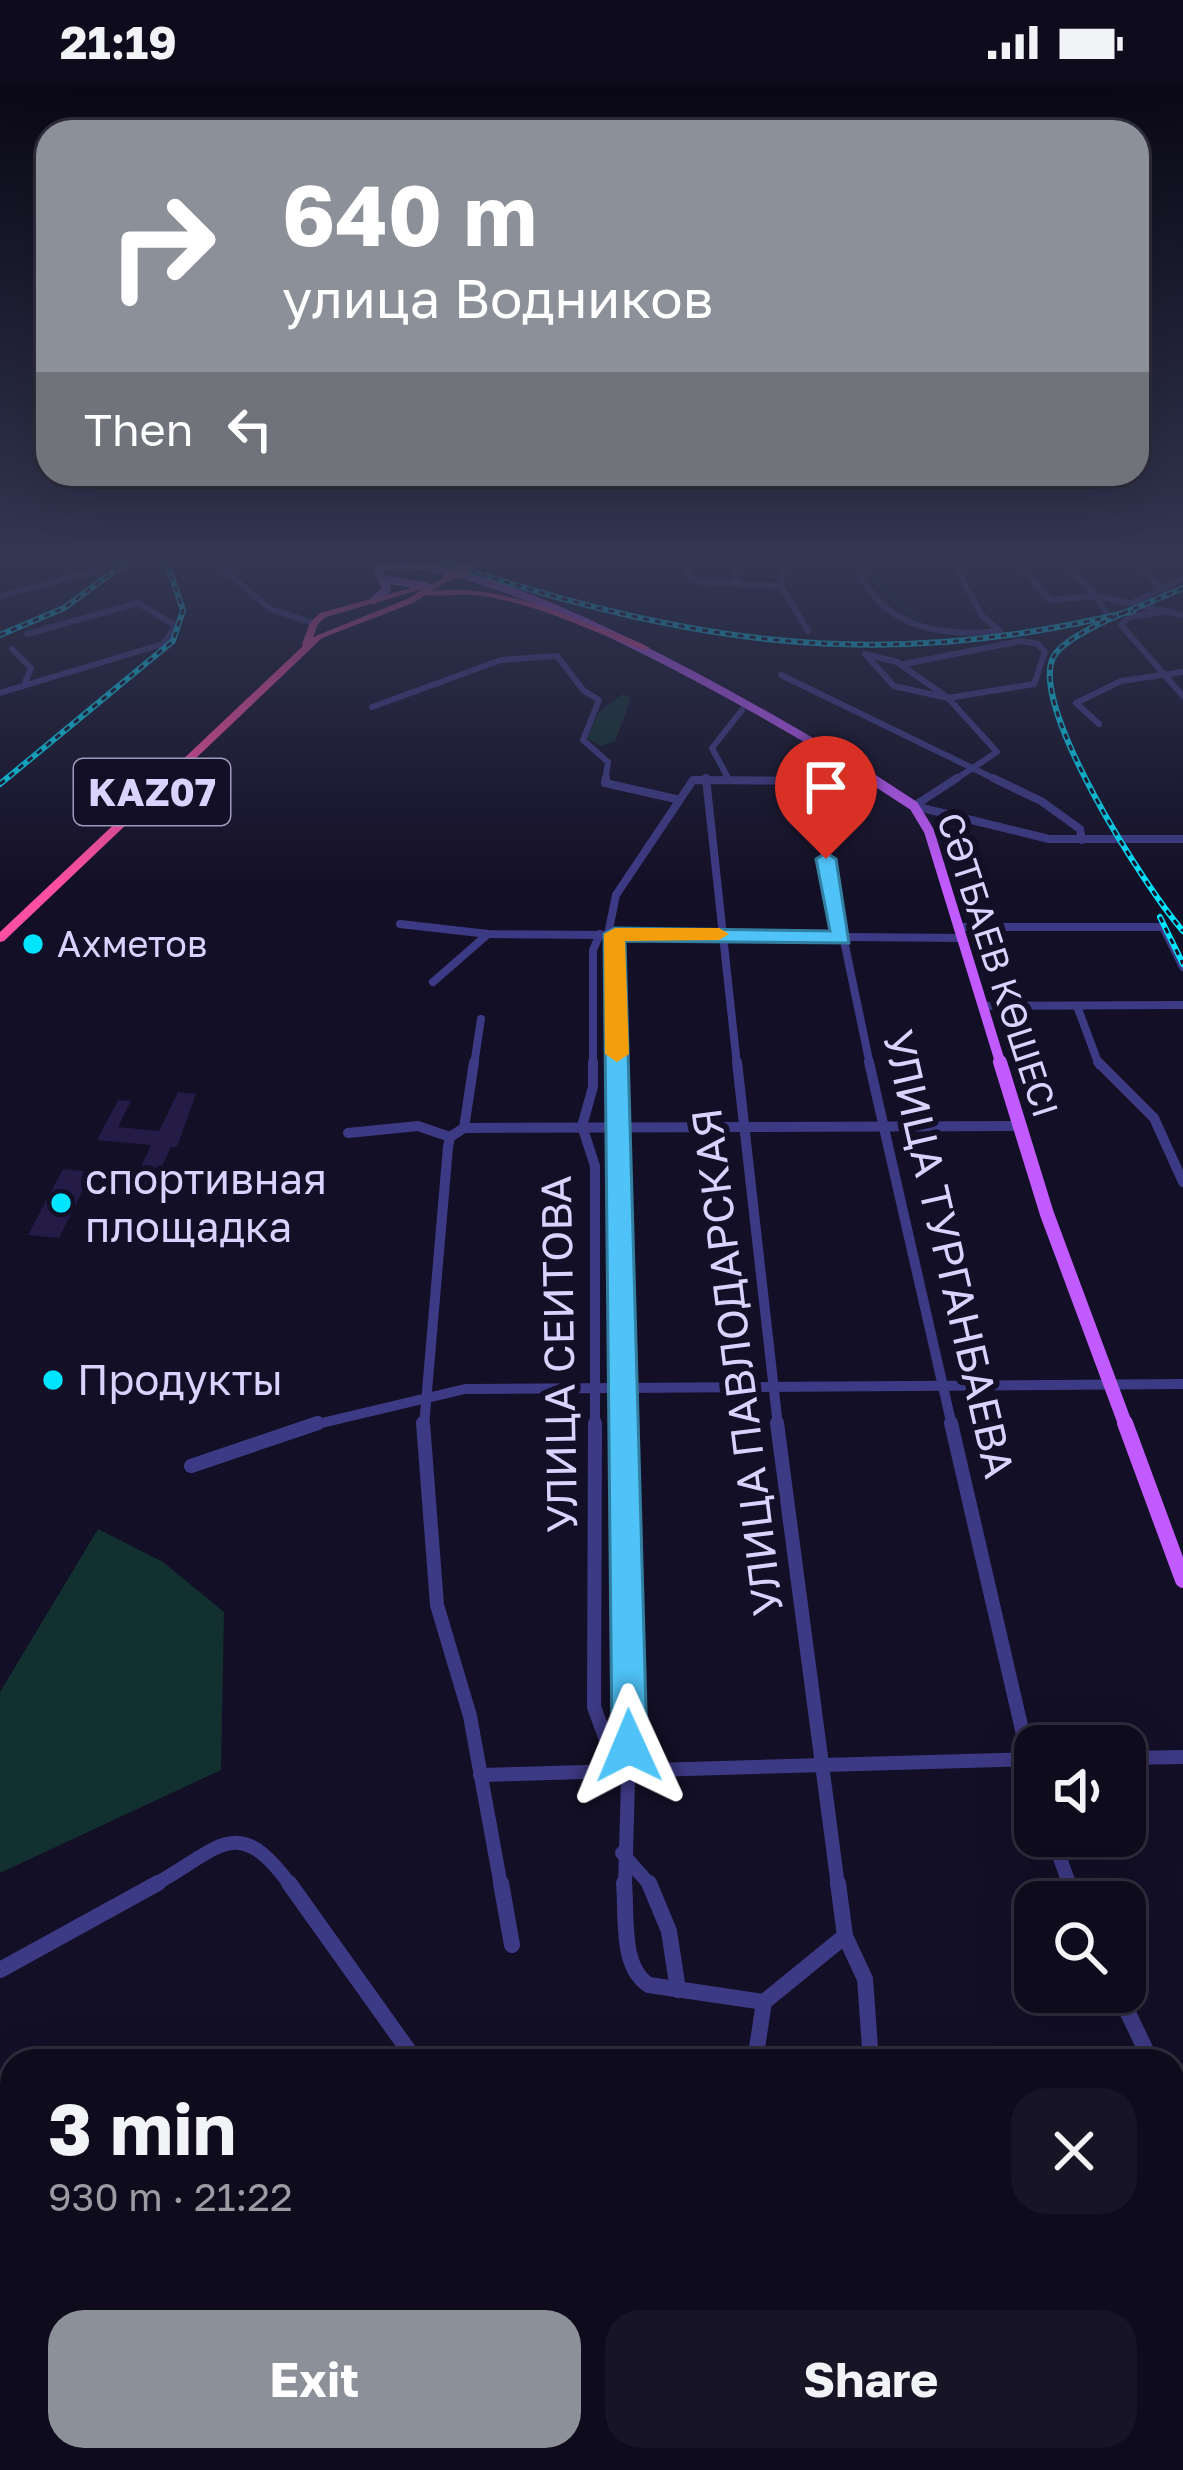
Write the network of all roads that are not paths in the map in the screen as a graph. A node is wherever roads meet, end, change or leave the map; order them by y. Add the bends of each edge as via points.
1 (28, 667) edge
2 (80, 667) edge
3 (284, 667) edge
4 (480, 667) edge
5 (566, 667) edge
6 (686, 667) edge
7 (877, 667) edge
8 (908, 667) edge
9 (1040, 667) edge
10 (1158, 667) edge
11 (1183, 672) edge
12 (1163, 673) junction
13 (781, 675) dead end
14 (17, 688) junction
15 (0, 693) edge
16 (1183, 696) edge
17 (944, 697) junction
18 (372, 706) dead end
19 (742, 710) dead end
20 (1100, 724) dead end
21 (822, 746) junction
22 (973, 772) junction
23 (706, 778) junction
24 (728, 778) junction
25 (809, 779) junction
26 (875, 781) junction
27 (676, 800) junction
28 (914, 806) junction
29 (1183, 838) edge
30 (1082, 840) junction
31 (400, 924) dead end
32 (959, 933) junction
33 (488, 934) junction
34 (608, 934) junction
35 (724, 934) junction
36 (0, 938) edge
37 (842, 938) junction
38 (1183, 967) edge
39 (433, 982) dead end
40 (1183, 1005) edge
41 (982, 1006) junction
42 (1077, 1006) junction
43 (482, 1019) dead end
44 (582, 1126) junction
45 (618, 1126) junction
46 (1020, 1126) junction
47 (883, 1127) junction
48 (464, 1128) junction
49 (745, 1128) junction
50 (348, 1133) dead end
51 (450, 1137) junction
52 (1183, 1182) edge
53 (1183, 1384) edge
54 (1112, 1387) junction
55 (624, 1388) junction
56 (942, 1388) junction
57 (595, 1389) junction
58 (773, 1389) junction
59 (422, 1403) junction
60 (191, 1466) dead end
61 (1183, 1580) edge
62 (1023, 1725) edge
63 (1183, 1756) edge
64 (1146, 1757) edge
65 (1014, 1759) edge
66 (822, 1765) junction
67 (627, 1769) junction
68 (480, 1775) junction
69 (622, 1853) junction
70 (845, 1936) junction
71 (512, 1945) dead end
72 (0, 1970) edge
73 (678, 1990) junction
74 (764, 2002) junction
75 (1128, 2013) edge
76 (407, 2049) edge
77 (757, 2049) edge
78 (871, 2049) edge
79 (1145, 2049) edge

1 - 14 street via 33,673
2 - 14 street
3 - 36 highway, KAZ07
4 - 18 street
5 - 27 street via 599,700 583,740 608,762 605,784
6 - 21 main road, СӘТБАЕВ КӨШЕСІ
7 - 17 street via 922,700
8 - 17 street
9 - 17 street via 1034,684
10 - 12 street
11 - 12 street
12 - 16 street
12 - 20 street via 1121,681 1076,704
13 - 22 street
14 - 15 street
17 - 22 street via 997,752
19 - 24 street via 712,748
21 - 25 street via 806,755
21 - 26 main road, СӘТБАЕВ КӨШЕСІ
22 - 28 street
22 - 30 street via 1041,801 1080,829
23 - 24 street
23 - 27 street, УЛИЦА СЕИТОВА via 693,780
23 - 35 street, УЛИЦА ПАВЛОДАРСКАЯ
24 - 25 street
25 - 26 street
25 - 37 street, УЛИЦА ТУРГАНБАЕВА
26 - 28 main road, СӘТБАЕВ КӨШЕСІ
27 - 34 street, УЛИЦА СЕИТОВА via 616,895
28 - 30 street
28 - 32 main road, СӘТБАЕВ КӨШЕСІ
29 - 30 street
31 - 33 street
32 - 37 street
32 - 38 street via 1163,927
32 - 41 main road, СӘТБАЕВ КӨШЕСІ
33 - 34 street
33 - 39 street
34 - 35 street
34 - 44 street, УЛИЦА СЕИТОВА via 593,950 593,1087
34 - 45 street, УЛИЦА СЕИТОВА
35 - 37 street
35 - 49 street, УЛИЦА ПАВЛОДАРСКАЯ
37 - 47 street, УЛИЦА ТУРГАНБАЕВА
40 - 42 street
41 - 42 street
41 - 46 main road, СӘТБАЕВ КӨШЕСІ
42 - 52 street via 1101,1069 1154,1118
43 - 48 street
44 - 45 street
44 - 48 street
44 - 57 street, УЛИЦА СЕИТОВА via 595,1166
45 - 49 street
45 - 55 street, УЛИЦА СЕИТОВА
46 - 47 street
46 - 54 main road, СӘТБАЕВ КӨШЕСІ
47 - 49 street
47 - 56 street, УЛИЦА ТУРГАНБАЕВА
48 - 51 street
49 - 58 street, УЛИЦА ПАВЛОДАРСКАЯ
50 - 51 street via 418,1126
51 - 59 street
53 - 54 street
54 - 56 street
54 - 61 main road, СӘТБАЕВ КӨШЕСІ
55 - 57 street
55 - 58 street
55 - 67 street, УЛИЦА СЕИТОВА
56 - 58 street
56 - 62 street, УЛИЦА ТУРГАНБАЕВА
57 - 59 street via 465,1389
57 - 67 street, УЛИЦА СЕИТОВА via 594,1707 611,1753
58 - 66 street, УЛИЦА ПАВЛОДАРСКАЯ
59 - 60 street via 338,1416
59 - 68 street via 437,1605
63 - 64 street
65 - 66 street
66 - 67 street
66 - 70 street, УЛИЦА ПАВЛОДАРСКАЯ
67 - 68 street
67 - 69 street, УЛИЦА СЕИТОВА
68 - 71 street
69 - 73 street via 652,1879
69 - 73 street, УЛИЦА СЕИТОВА via 631,1965 650,1985
70 - 74 street
70 - 78 street, УЛИЦА ПАВЛОДАРСКАЯ via 865,1979
72 - 76 street via 232,1842 251,1842 265,1850
73 - 74 street, УЛИЦА СЕИТОВА
74 - 77 street
75 - 79 street

